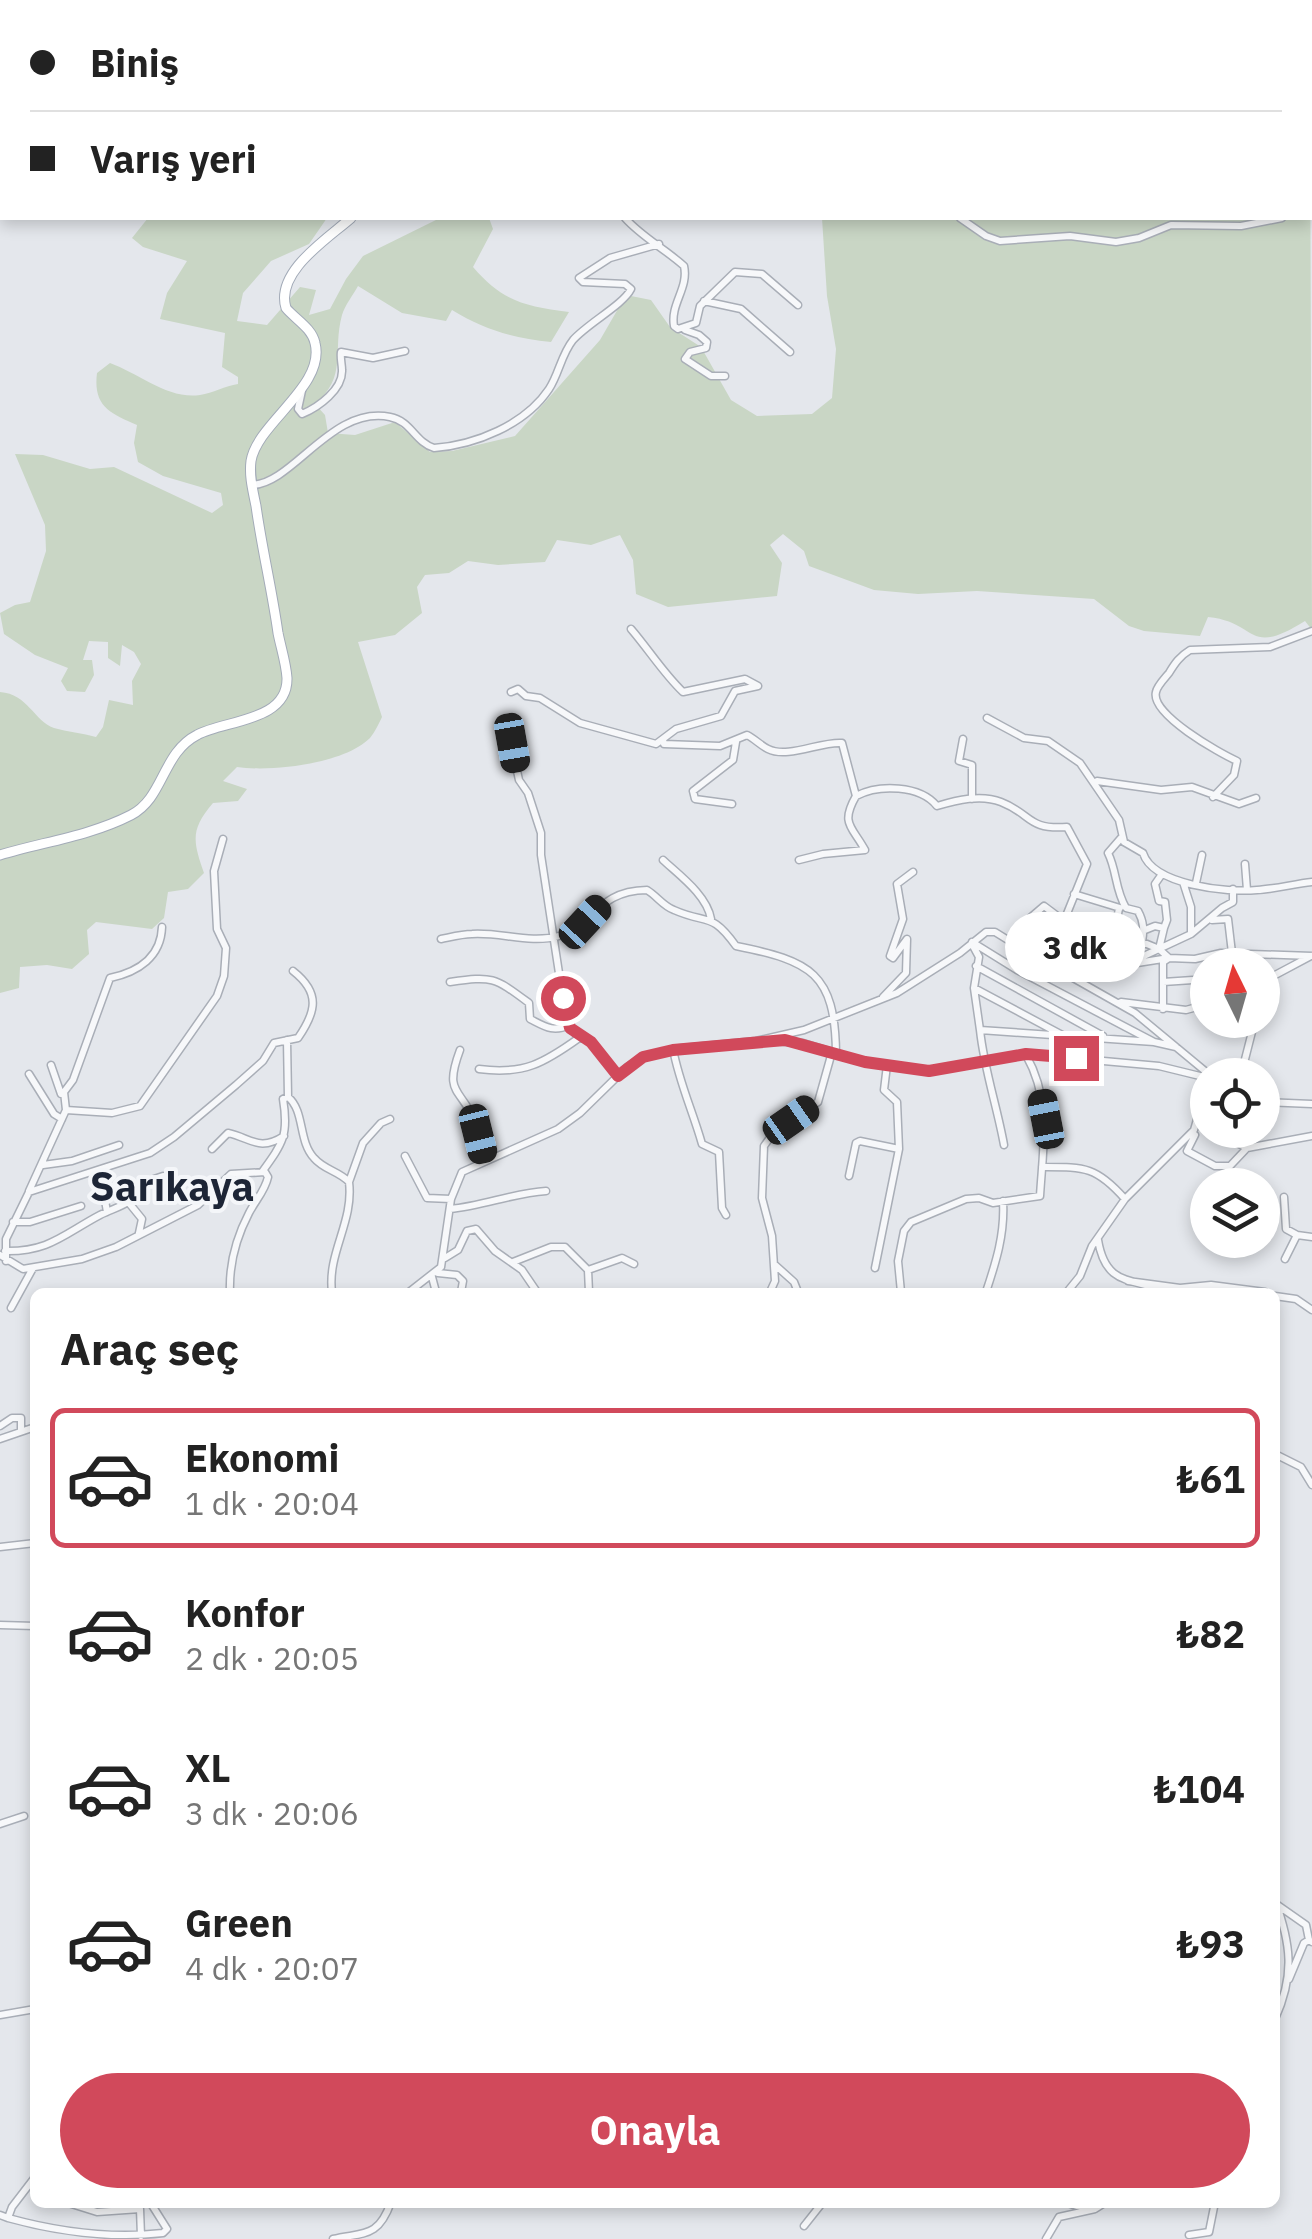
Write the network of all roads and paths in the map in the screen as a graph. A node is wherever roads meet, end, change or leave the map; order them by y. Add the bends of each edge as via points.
1 (346, 220) edge
2 (346, 220) edge
3 (628, 220) edge
4 (963, 220) edge
5 (1272, 220) edge
6 (659, 244) junction
7 (704, 301) junction
8 (798, 304) dead end
9 (684, 330) junction
10 (405, 351) dead end
11 (790, 352) dead end
12 (725, 376) dead end
13 (304, 384) junction
14 (252, 485) junction
15 (630, 629) dead end
16 (1312, 631) edge
17 (511, 692) dead end
18 (988, 718) dead end
19 (963, 738) dead end
20 (663, 740) junction
21 (736, 740) junction
22 (512, 743) dead end
23 (1095, 781) junction
24 (856, 796) junction
25 (1213, 797) junction
26 (1256, 798) dead end
27 (972, 799) junction
28 (732, 804) dead end
29 (1122, 838) junction
30 (222, 839) dead end
31 (0, 853) edge
32 (1202, 856) dead end
33 (663, 860) dead end
34 (799, 860) dead end
35 (1245, 864) dead end
36 (913, 872) dead end
37 (1162, 874) junction
38 (1183, 882) junction
39 (1312, 882) edge
40 (1196, 884) junction
41 (1232, 889) junction
42 (1247, 890) junction
43 (1074, 894) junction
44 (1123, 908) junction
45 (711, 918) junction
46 (1210, 920) junction
47 (1064, 921) junction
48 (1102, 921) dead end
49 (162, 926) dead end
50 (1164, 928) junction
51 (1145, 930) junction
52 (1115, 932) junction
53 (1040, 934) dead end
54 (1192, 934) junction
55 (556, 937) junction
56 (441, 939) dead end
57 (972, 942) junction
58 (1145, 944) junction
59 (1016, 945) junction
60 (1229, 948) edge
61 (1159, 949) junction
62 (1280, 956) edge
63 (1312, 956) edge
64 (1169, 958) junction
65 (1190, 960) edge
66 (976, 966) junction
67 (1098, 966) junction
68 (1118, 966) junction
69 (293, 971) dead end
70 (1280, 973) edge
71 (1190, 980) edge
72 (450, 982) dead end
73 (1163, 982) junction
74 (974, 988) junction
75 (1115, 1000) junction
76 (878, 1001) junction
77 (1163, 1009) junction
78 (1190, 1009) edge
79 (832, 1018) junction
80 (568, 1026) junction
81 (980, 1030) junction
82 (580, 1037) junction
83 (1065, 1037) junction
84 (1108, 1039) junction
85 (287, 1040) junction
86 (756, 1041) junction
87 (1154, 1042) junction
88 (1178, 1047) junction
89 (460, 1050) dead end
90 (673, 1050) junction
91 (834, 1053) junction
92 (1026, 1054) junction
93 (1190, 1060) edge
94 (983, 1063) junction
95 (52, 1065) dead end
96 (887, 1065) junction
97 (479, 1069) dead end
98 (30, 1074) dead end
99 (1190, 1074) edge
100 (618, 1076) junction
101 (288, 1097) junction
102 (1280, 1103) edge
103 (1312, 1104) edge
104 (66, 1110) junction
105 (62, 1119) junction
106 (390, 1119) dead end
107 (360, 1132) dead end
108 (1190, 1135) edge
109 (284, 1136) junction
110 (1312, 1136) edge
111 (364, 1140) junction
112 (1280, 1142) edge
113 (119, 1144) dead end
114 (1190, 1144) edge
115 (1004, 1145) dead end
116 (212, 1148) dead end
117 (1247, 1148) edge
118 (899, 1149) junction
119 (405, 1156) dead end
120 (485, 1160) junction
121 (42, 1165) junction
122 (1042, 1167) junction
123 (100, 1170) junction
124 (262, 1172) junction
125 (164, 1176) dead end
126 (848, 1176) dead end
127 (349, 1182) junction
128 (546, 1191) dead end
129 (29, 1192) junction
130 (1284, 1196) dead end
131 (451, 1199) junction
132 (1125, 1199) junction
133 (1003, 1201) junction
134 (129, 1203) junction
135 (81, 1206) dead end
136 (450, 1209) junction
137 (107, 1212) junction
138 (726, 1214) dead end
139 (14, 1222) junction
140 (138, 1234) junction
141 (1297, 1234) junction
142 (1312, 1237) edge
143 (1098, 1239) junction
144 (4, 1256) edge
145 (444, 1258) junction
146 (1286, 1259) dead end
147 (513, 1262) junction
148 (634, 1264) dead end
149 (774, 1264) junction
150 (34, 1268) junction
151 (875, 1268) dead end
152 (588, 1270) junction
153 (434, 1275) junction
154 (1128, 1281) junction
155 (230, 1288) edge
156 (332, 1288) edge
157 (415, 1288) edge
158 (436, 1288) edge
159 (462, 1288) edge
160 (535, 1288) edge
161 (588, 1288) edge
162 (771, 1288) edge
163 (796, 1288) edge
164 (901, 1288) edge
165 (987, 1288) edge
166 (1070, 1288) edge
167 (1153, 1288) edge
168 (1180, 1288) edge
169 (1180, 1288) edge
170 (1234, 1288) edge
171 (1280, 1297) edge
172 (11, 1308) dead end
173 (1312, 1310) edge
174 (0, 1426) edge
175 (30, 1428) edge
176 (21, 1431) junction
177 (0, 1439) edge
178 (1280, 1456) edge
179 (1301, 1467) junction
180 (1312, 1469) edge
181 (1312, 1485) edge
182 (30, 1543) edge
183 (0, 1547) edge
184 (0, 1625) edge
185 (30, 1626) edge
186 (24, 1816) dead end
187 (0, 1824) edge
188 (1280, 1905) edge
189 (1280, 1915) edge
190 (1311, 1937) edge
191 (1285, 1988) junction
192 (1280, 2004) edge
193 (30, 2010) edge
194 (0, 2015) edge
195 (30, 2193) edge
196 (84, 2208) edge
197 (154, 2208) edge
198 (389, 2208) edge
199 (818, 2208) edge
200 (1084, 2208) edge
201 (1215, 2208) edge
202 (1094, 2209) joint
203 (4, 2216) edge
204 (804, 2226) dead end
205 (1189, 2234) dead end
206 (141, 2236) junction
207 (153, 2237) edge
208 (333, 2239) edge
209 (1046, 2239) edge

1 - 13 main road via 285,286 286,308 316,345
2 - 31 main road via 294,265 280,290 280,306 307,338 311,356 298,387 247,458 282,674 279,695 260,710 180,740 135,809
3 - 6 street
4 - 5 street via 1000,241 1070,236 1116,242 1171,225
6 - 9 street via 686,272 672,319
6 - 14 street via 610,258 579,278 631,289 570,343 551,387 520,418 480,438 434,448 398,419 364,417
7 - 8 street via 740,270 762,274
7 - 9 street via 696,323
7 - 11 street via 740,310
9 - 12 street via 707,342 685,359 711,376
10 - 13 street via 373,358 340,352 342,373 334,389 302,414
13 - 14 main road via 253,453
14 - 31 main road via 287,678 282,698 267,711 183,744 136,812 95,830
15 - 20 street via 684,692 745,679 758,686 735,690 721,716 676,729
16 - 25 street via 1270,647 1190,650 1156,692 1163,712 1237,761 1234,776
17 - 20 street via 540,698 598,729 656,744
18 - 23 street via 1024,738 1048,740
19 - 27 street via 959,762 972,765
20 - 21 street via 673,747
21 - 24 street via 747,735 773,751 842,743
21 - 28 street via 734,760 693,791 696,800
22 - 55 street via 541,833
23 - 25 street via 1192,787
23 - 29 street
24 - 27 street via 893,788 920,793 937,806
24 - 34 street via 847,823 865,850
25 - 26 street via 1239,804
27 - 43 street via 1005,804 1042,828 1068,827 1087,864
29 - 37 street
29 - 44 street via 1108,853
30 - 104 street via 214,871 226,967 217,996 140,1106 112,1113
32 - 40 street
33 - 45 street
35 - 42 street
36 - 76 street via 897,884 904,919 890,956 907,939 906,974
37 - 38 street
37 - 50 street via 1154,884 1165,902
38 - 40 street
38 - 54 street
39 - 42 street
40 - 41 street
41 - 42 street
41 - 46 street via 1233,902
43 - 44 street
43 - 47 street
44 - 51 street via 1138,911
44 - 52 street
45 - 55 street via 670,909 647,890 627,892
45 - 79 street via 736,946 809,970 823,982
46 - 54 street
46 - 60 street via 1228,918
47 - 53 street via 1044,906 1030,918
47 - 67 street
48 - 52 street
49 - 104 street via 158,951 110,978 64,1092
50 - 51 street
50 - 61 street
51 - 58 street
52 - 58 street
54 - 61 street
55 - 56 street
55 - 80 street
57 - 59 street via 995,932
57 - 66 street
57 - 76 street
57 - 87 street
58 - 61 street
59 - 67 street
59 - 75 street
61 - 64 street
61 - 68 street
62 - 63 street
63 - 70 street
64 - 65 street
64 - 68 street
64 - 73 street
66 - 74 street
66 - 84 street
67 - 68 street
69 - 85 street via 307,986 313,1016 298,1038
71 - 73 street
72 - 80 street via 500,982 529,1003 530,1019 558,1030
73 - 77 street
74 - 81 street
74 - 83 street
75 - 77 street
75 - 88 street
76 - 79 street
77 - 78 street
79 - 86 street
79 - 91 street
80 - 82 street
81 - 83 street
81 - 94 street
82 - 97 street via 542,1065
82 - 100 street
83 - 84 street
84 - 87 street
85 - 101 street
85 - 123 street via 274,1043 263,1061 174,1137
86 - 90 street
86 - 91 street via 785,1040
87 - 88 street
88 - 93 street
89 - 120 street via 454,1091 474,1118
90 - 100 street via 643,1057
90 - 138 street via 702,1144 719,1152
91 - 96 street
91 - 149 street via 818,1102 764,1146 762,1198
92 - 94 street
92 - 99 street
92 - 122 street via 1046,1119
94 - 96 street via 929,1071
94 - 115 street
95 - 104 street
96 - 118 street via 884,1090 897,1102
98 - 105 street
100 - 120 street via 558,1129
101 - 109 street
101 - 127 street via 296,1103 314,1159
102 - 103 street
104 - 105 street
105 - 121 street
106 - 111 street
107 - 111 street
108 - 132 street
109 - 116 street via 260,1144 228,1132
109 - 124 street
110 - 112 street
111 - 127 street
113 - 121 street
114 - 117 street via 1186,1151 1214,1166 1230,1166
118 - 126 street via 856,1143
118 - 151 street
119 - 131 street via 427,1198
120 - 131 street via 462,1172
121 - 129 street
122 - 132 street via 1093,1170
122 - 133 street via 1040,1196
123 - 129 street
123 - 137 street
124 - 140 street via 232,1174 198,1205
124 - 155 street via 266,1185 232,1258
125 - 134 street via 142,1183
127 - 156 street via 351,1209 332,1259
128 - 136 street
129 - 139 street
130 - 141 street via 1286,1229
131 - 136 street
132 - 143 street
133 - 164 street via 966,1200 911,1222 898,1262
133 - 165 street via 999,1252
134 - 137 street
134 - 140 street via 142,1218
135 - 139 street
136 - 145 street
137 - 144 street via 48,1246
139 - 144 street
140 - 150 street via 82,1259
141 - 142 street
141 - 146 street
143 - 154 street via 1103,1264
143 - 166 street
144 - 150 street
145 - 147 street via 472,1228
145 - 153 street
147 - 152 street via 565,1247
147 - 160 street
148 - 152 street via 622,1258
149 - 162 street
149 - 163 street
150 - 172 street
152 - 161 street
153 - 157 street
153 - 158 street
153 - 159 street via 458,1275
154 - 167 street
154 - 169 street
168 - 170 street
171 - 173 street
174 - 176 street via 21,1418
175 - 176 street
176 - 177 street
178 - 179 street
179 - 180 street
179 - 181 street
182 - 183 street
184 - 185 street
186 - 187 street
188 - 190 street via 1306,1924
189 - 191 street via 1290,1948
190 - 191 street
191 - 192 street
193 - 194 street
195 - 203 street
196 - 206 street via 140,2209
197 - 207 street via 167,2229
198 - 208 street via 374,2231
199 - 204 street
200 - 202 street
201 - 205 street via 1209,2232
202 - 209 street via 1059,2217
203 - 206 street via 64,2234
206 - 207 street

